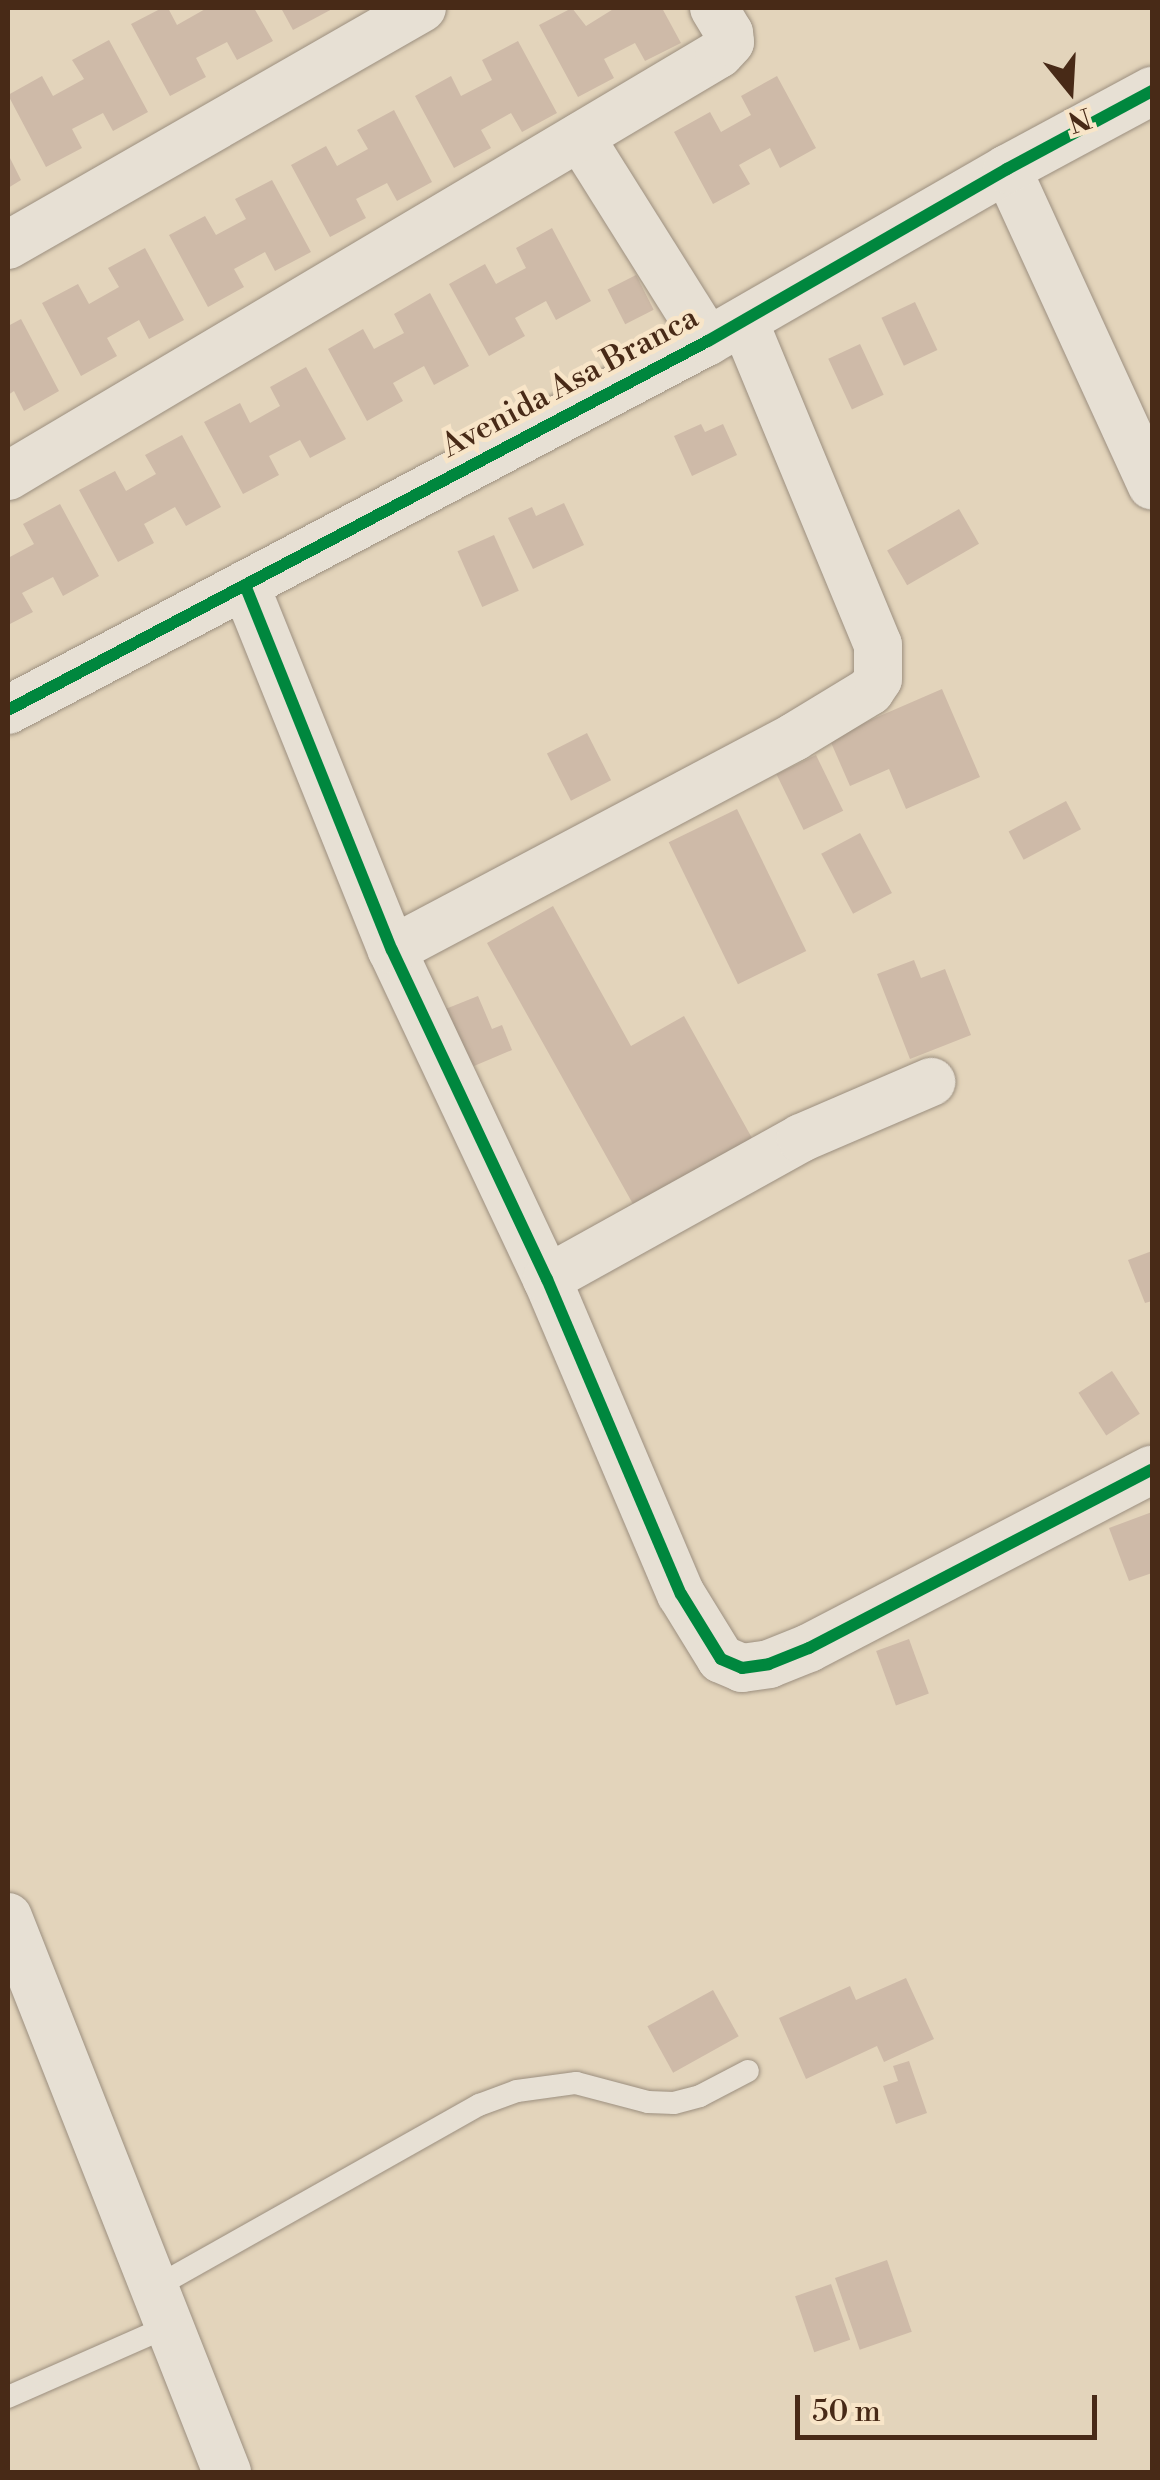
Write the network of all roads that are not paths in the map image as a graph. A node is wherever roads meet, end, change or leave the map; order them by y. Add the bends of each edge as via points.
1 (422, 8) edge
2 (714, 8) edge
3 (1152, 92) edge
4 (580, 137) junction
5 (1006, 169) junction
6 (8, 245) edge
7 (726, 331) junction
8 (8, 476) edge
9 (1152, 485) edge
10 (245, 585) junction
11 (8, 710) edge
12 (392, 950) junction
13 (931, 1082) dead end
14 (546, 1279) junction
15 (1151, 1470) edge
16 (8, 1917) edge
17 (748, 2071) dead end
18 (162, 2307) junction
19 (8, 2397) edge
20 (227, 2472) edge

1 - 6 street
2 - 4 street via 729,33 726,48
3 - 5 street, Avenida Asa Branca
4 - 7 street
4 - 8 street
5 - 7 street, Avenida Asa Branca
5 - 9 street
7 - 10 street, Avenida Asa Branca
7 - 12 street via 878,645 878,679 858,699 794,737
10 - 11 street, Avenida Asa Branca
10 - 12 street
12 - 14 street
13 - 14 street via 801,1138
14 - 15 street via 681,1594 720,1659 742,1668 809,1648
16 - 18 street
17 - 18 lane via 674,2102 576,2083 516,2091 480,2105
18 - 19 lane
18 - 20 street

